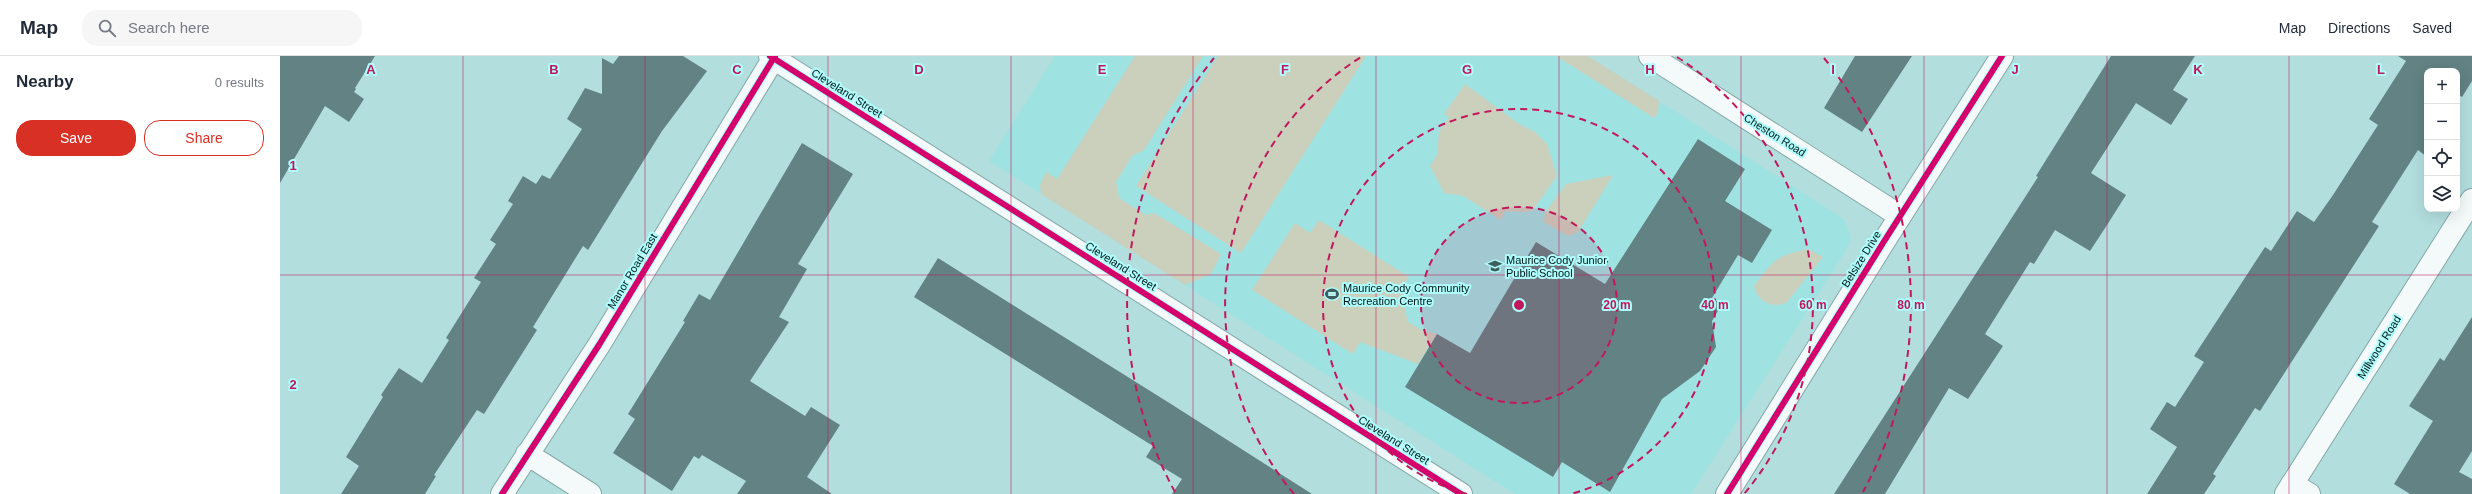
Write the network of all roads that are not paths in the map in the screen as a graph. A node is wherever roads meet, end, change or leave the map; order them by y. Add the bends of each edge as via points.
1 (1650, 56) edge
2 (2002, 56) edge
3 (773, 57) edge
4 (2472, 200) edge
5 (1900, 216) junction
6 (527, 454) junction
7 (2296, 491) edge
8 (502, 494) edge
9 (590, 494) edge
10 (1461, 494) edge
11 (1727, 494) edge

1 - 5 street, Cheston Road
2 - 5 street, Belsize Drive
3 - 6 street, Manor Road East via 599,345
3 - 10 street, Cleveland Street
4 - 7 street, Millwood Road
5 - 11 street, Belsize Drive
6 - 8 street, Manor Road East
6 - 9 street

